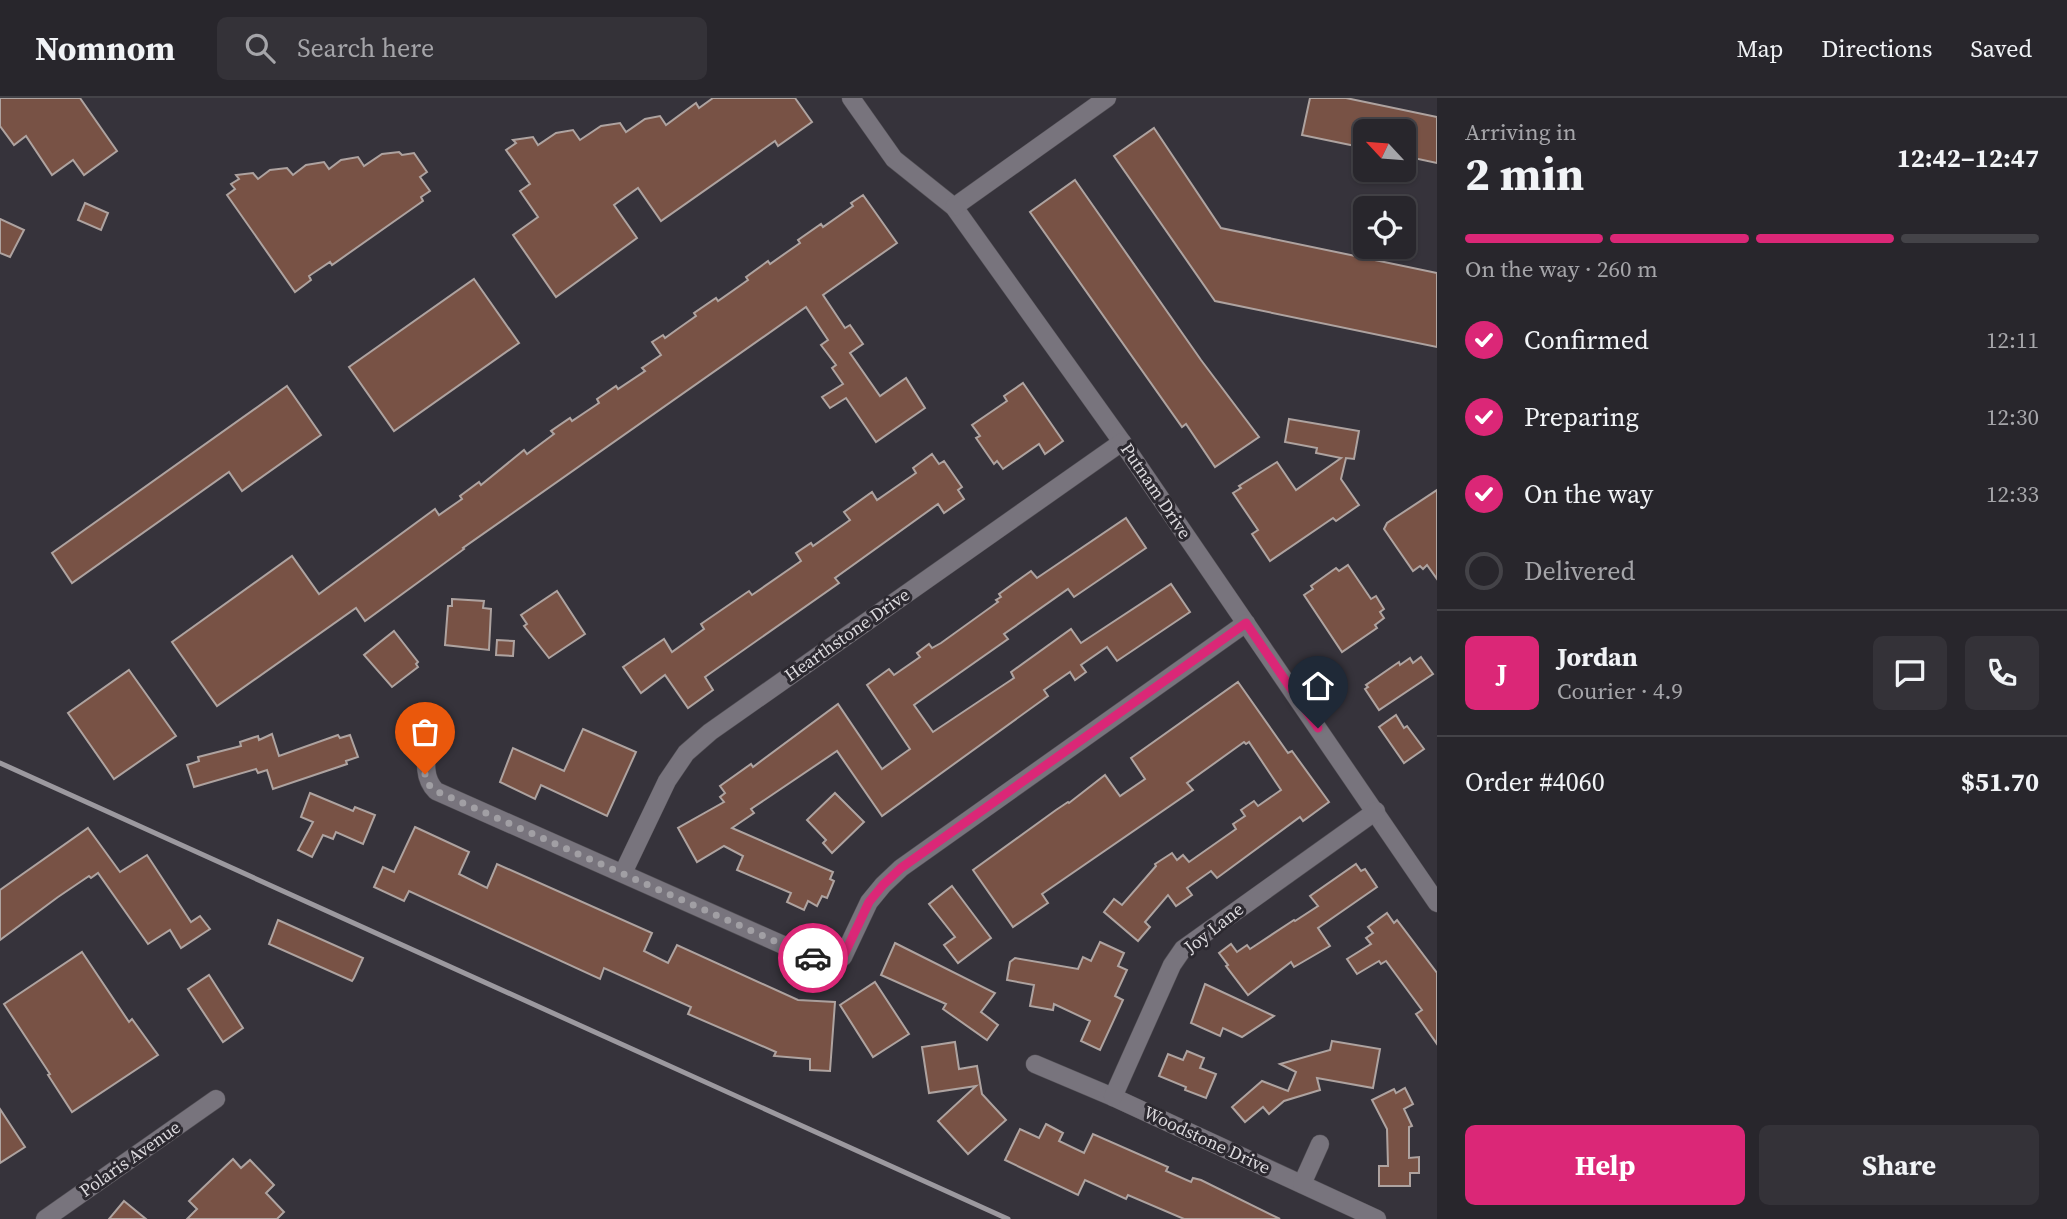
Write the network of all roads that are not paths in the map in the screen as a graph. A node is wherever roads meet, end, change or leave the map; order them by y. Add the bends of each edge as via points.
1 (851, 98) edge
2 (1107, 98) edge
3 (954, 207) junction
4 (1122, 442) junction
5 (1246, 623) junction
6 (429, 736) dead end
7 (1376, 811) junction
8 (623, 873) junction
9 (1437, 903) edge
10 (1035, 1064) dead end
11 (1113, 1097) junction
12 (216, 1099) dead end
13 (1321, 1144) dead end
14 (1302, 1184) junction
15 (45, 1219) edge
16 (1377, 1219) edge

1 - 3 street, Putnam Drive via 894,159
2 - 3 street
3 - 4 street, Putnam Drive
4 - 5 street, Putnam Drive
4 - 8 street, Hearthstone Drive via 686,752
5 - 7 street, Putnam Drive
5 - 8 street via 901,868 869,902 843,957 831,962 817,960
6 - 8 street via 425,774 436,791
7 - 9 street, Putnam Drive
7 - 11 street, Joy Lane via 1183,949
10 - 11 street, Woodstone Drive
11 - 14 street, Woodstone Drive
12 - 15 street, Polaris Avenue
13 - 14 street
14 - 16 street, Woodstone Drive

